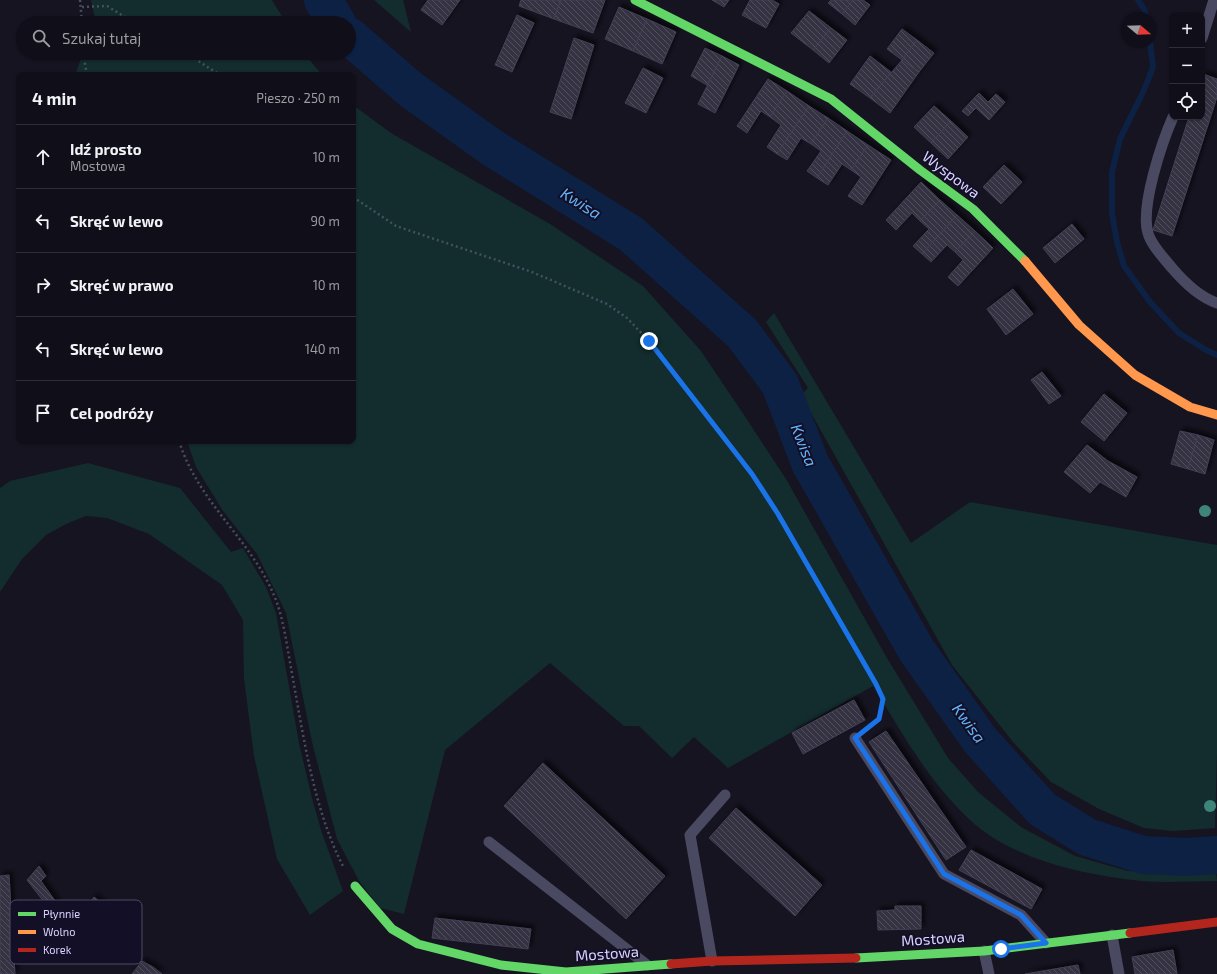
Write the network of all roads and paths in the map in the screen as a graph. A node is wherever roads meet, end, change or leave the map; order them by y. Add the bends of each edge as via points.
1 (80, 0) edge
2 (635, 0) edge
3 (1214, 0) edge
4 (82, 7) junction
5 (82, 16) edge
6 (123, 16) edge
7 (1205, 28) edge
8 (84, 60) edge
9 (197, 60) edge
10 (86, 72) edge
11 (215, 72) edge
12 (1172, 120) edge
13 (356, 199) edge
14 (1217, 303) edge
15 (1217, 415) edge
16 (180, 444) edge
17 (855, 738) joint
18 (725, 795) dead end
19 (489, 842) dead end
20 (355, 886) joint
21 (1217, 922) edge
22 (1112, 935) junction
23 (1046, 943) junction
24 (984, 951) junction
25 (712, 961) junction
26 (648, 970) edge
27 (988, 974) edge
28 (1118, 974) edge

1 - 4 path
2 - 15 street, Wyspowa via 831,99 973,209 1017,251 1079,325 1135,375 1190,407
3 - 7 lane
4 - 5 path
4 - 6 path via 107,6
8 - 10 path
9 - 11 path
12 - 14 lane via 1150,191 1147,207 1148,233 1183,281 1210,301
13 - 17 path via 396,226 532,272 607,304 627,318 649,341 752,474 778,514 876,684 883,699 879,719
16 - 20 path via 206,497 253,557 277,602 324,823 336,853
17 - 23 lane via 944,874 1021,915
18 - 25 lane via 690,834
19 - 26 lane
20 - 26 street, Mostowa via 392,929 418,944 501,965 566,972
21 - 22 street, Mostowa
22 - 23 street, Mostowa
22 - 28 lane
23 - 24 street, Mostowa
24 - 25 street, Mostowa via 874,958
24 - 27 lane
25 - 26 street, Mostowa

